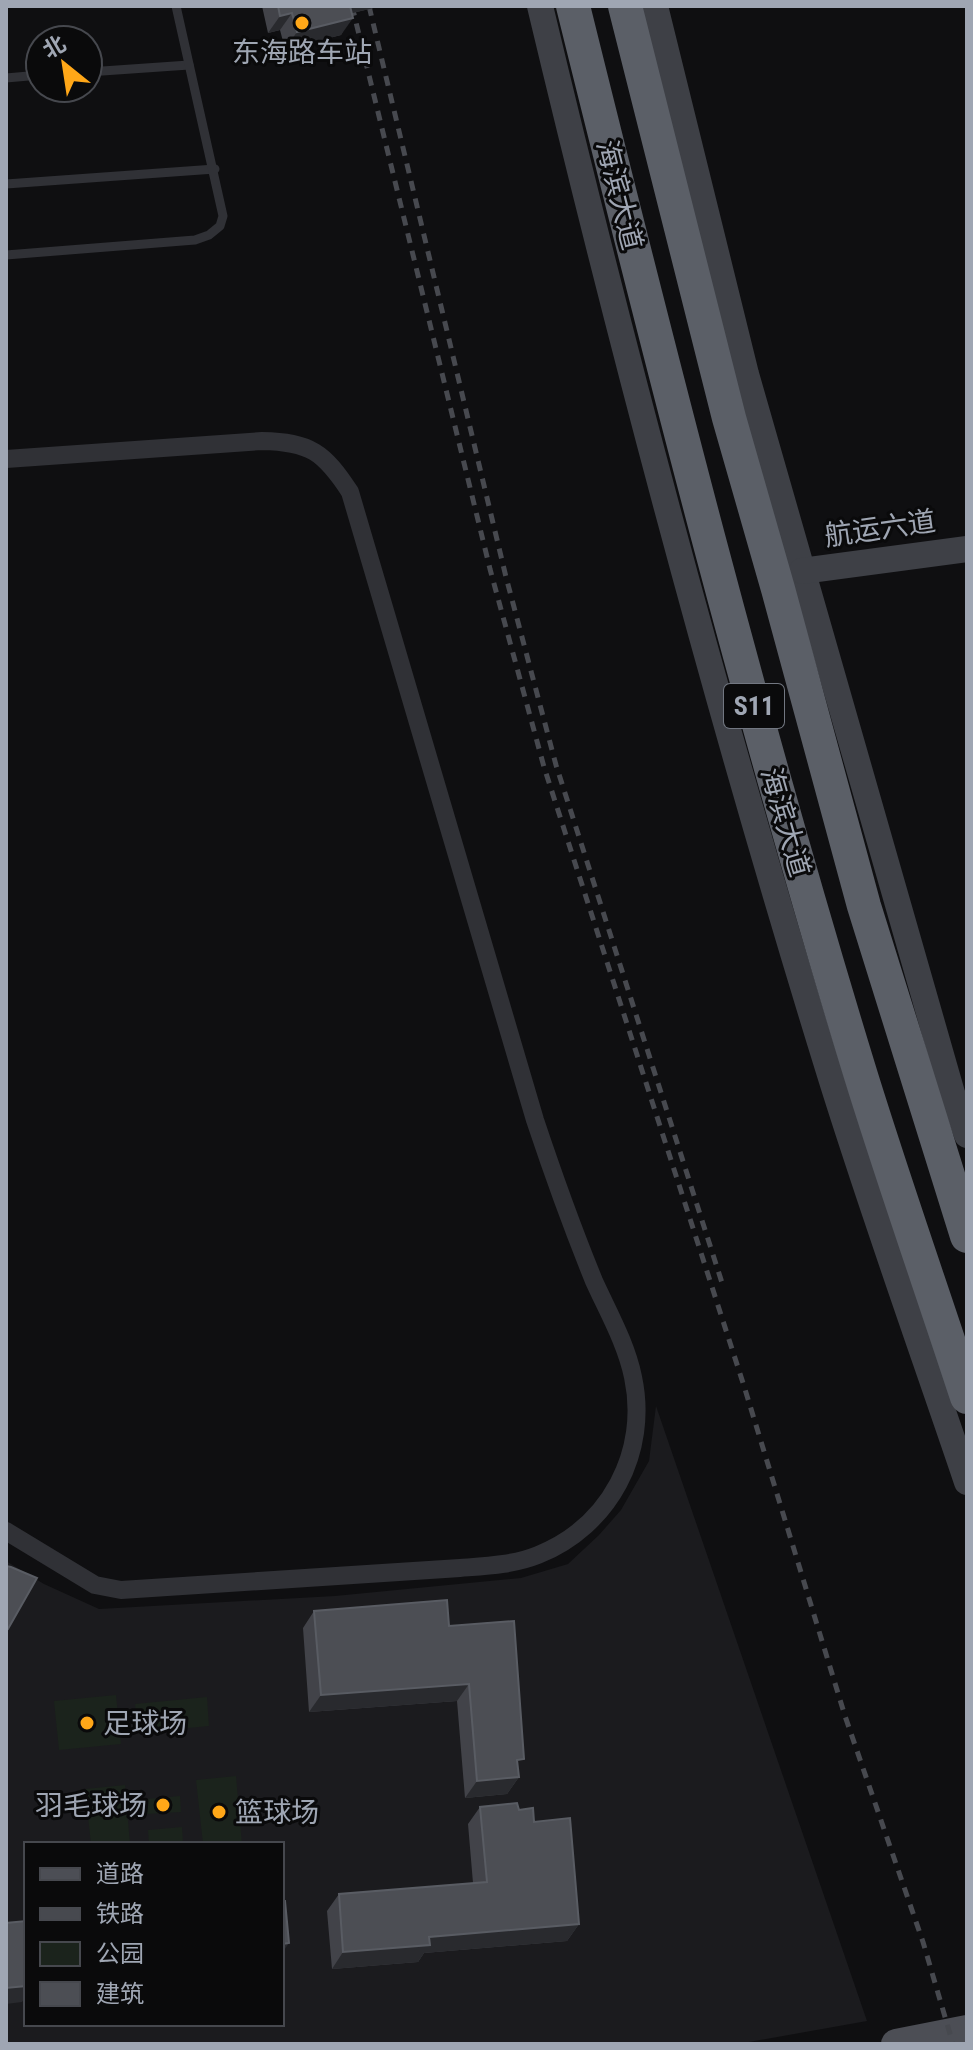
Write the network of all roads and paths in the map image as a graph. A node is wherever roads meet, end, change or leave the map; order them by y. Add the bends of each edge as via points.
1 (176, 6) edge
2 (540, 6) edge
3 (573, 6) edge
4 (625, 6) edge
5 (655, 6) edge
6 (189, 65) junction
7 (104, 71) edge
8 (215, 169) junction
9 (6, 184) edge
10 (6, 255) edge
11 (6, 459) edge
12 (967, 549) edge
13 (802, 571) junction
14 (967, 1135) edge
15 (967, 1236) edge
16 (967, 1397) edge
17 (967, 1482) edge
18 (6, 1531) edge
19 (967, 2030) edge
20 (896, 2044) edge

1 - 6 lane
2 - 17 main road via 586,201 764,852 827,1067
3 - 16 highway, 海滨大道 / S11 via 748,687 859,1070
4 - 15 highway, 海滨大道 / S11 via 729,418 869,921
5 - 13 main road via 746,374
6 - 7 lane
6 - 8 lane
8 - 9 lane
8 - 10 lane via 223,216 209,235
11 - 18 street via 287,441 316,452 350,492 535,1120 562,1204 625,1348 638,1425 622,1479 608,1501 567,1540 515,1562 121,1590 95,1585
12 - 13 main road, 航运六道
13 - 14 main road
19 - 20 main road

